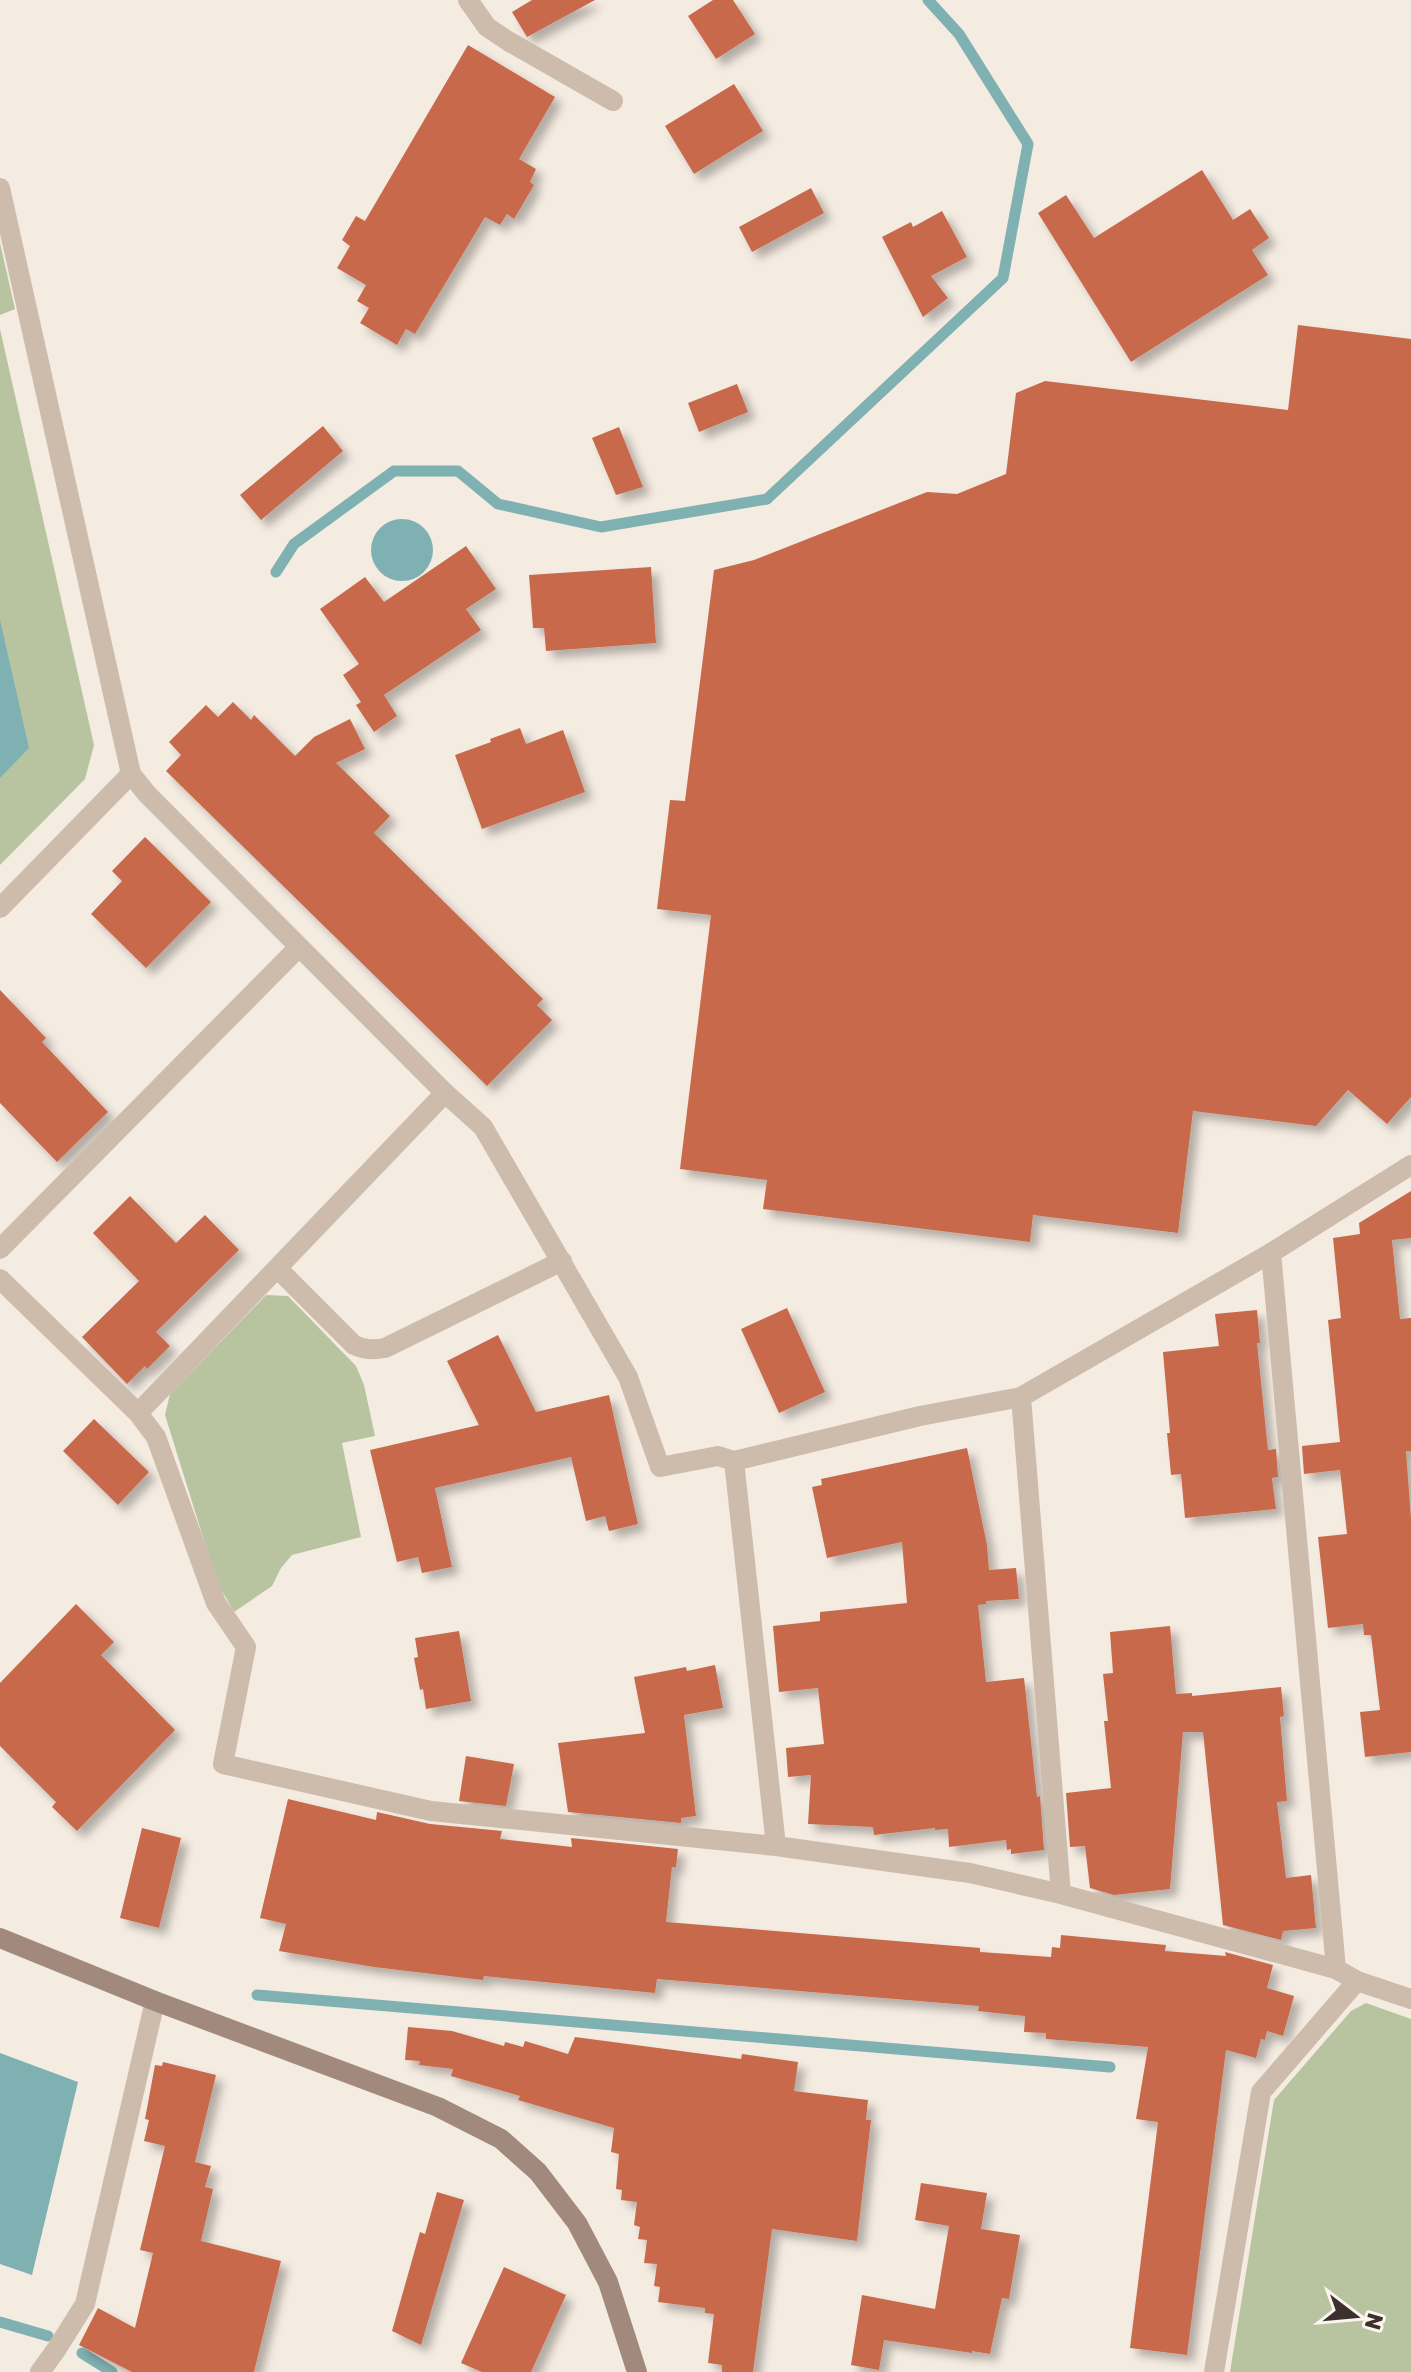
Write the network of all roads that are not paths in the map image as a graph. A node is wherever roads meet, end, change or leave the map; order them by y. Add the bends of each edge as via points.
1 (468, 0) edge
2 (613, 101) dead end
3 (0, 188) edge
4 (131, 774) junction
5 (0, 908) edge
6 (299, 947) junction
7 (445, 1093) junction
8 (1411, 1165) edge
9 (0, 1249) edge
10 (1271, 1253) junction
11 (562, 1261) junction
12 (277, 1268) junction
13 (0, 1279) edge
14 (1021, 1397) junction
15 (138, 1413) junction
16 (734, 1461) junction
17 (776, 1846) junction
18 (1061, 1894) junction
19 (0, 1938) edge
20 (1336, 1969) junction
21 (1357, 1981) junction
22 (1411, 1999) edge
23 (155, 2001) junction
24 (40, 2372) edge
25 (637, 2372) edge
26 (1214, 2372) edge

1 - 2 street via 487,27
3 - 4 street
4 - 5 street
4 - 6 street
6 - 7 street
6 - 9 street
7 - 11 street via 483,1127
7 - 12 street
8 - 10 street
10 - 14 street
10 - 20 street
11 - 12 street via 374,1350 354,1345
11 - 16 street via 628,1377 660,1467 718,1456
12 - 15 street
13 - 15 street
14 - 16 street
14 - 18 street
15 - 17 street via 156,1437 216,1603 246,1647 223,1764 431,1811
16 - 17 street
17 - 18 street via 970,1873
18 - 20 street
19 - 23 street
20 - 21 street
21 - 22 street
21 - 26 street via 1261,2092
23 - 24 street via 85,2304
23 - 25 street via 438,2107 501,2139 538,2172 577,2223 608,2282

